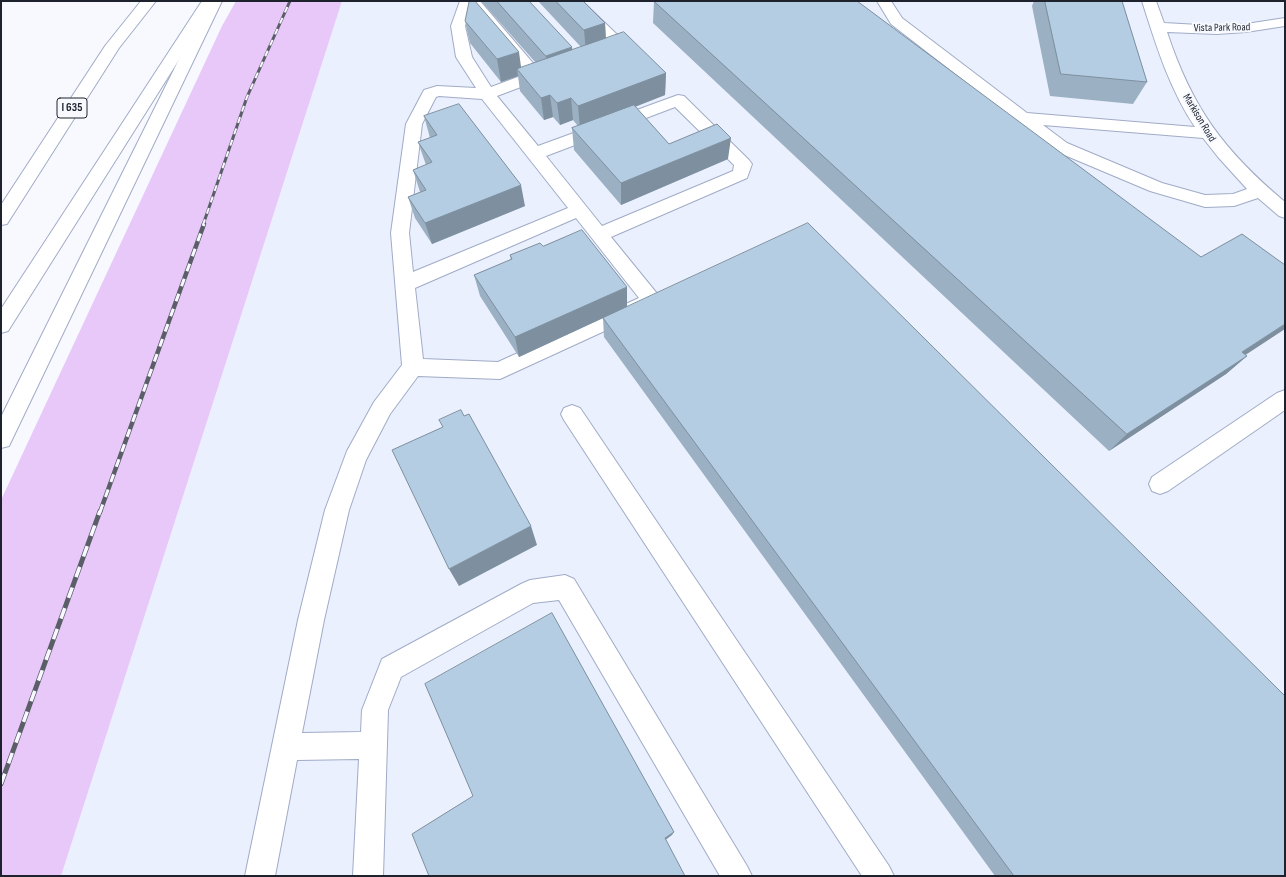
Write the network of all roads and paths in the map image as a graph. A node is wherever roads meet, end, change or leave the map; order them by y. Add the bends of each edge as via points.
1 (149, 1) edge
2 (209, 1) edge
3 (215, 1) edge
4 (467, 1) edge
5 (472, 1) edge
6 (574, 1) edge
7 (884, 1) edge
8 (1149, 1) edge
9 (1285, 22) edge
10 (1158, 27) junction
11 (624, 49) edge
12 (487, 94) junction
13 (1025, 118) junction
14 (1206, 133) junction
15 (534, 154) junction
16 (1259, 191) junction
17 (579, 210) junction
18 (1285, 212) edge
19 (1, 219) edge
20 (599, 235) junction
21 (405, 284) junction
22 (1, 325) edge
23 (414, 367) junction
24 (1285, 399) edge
25 (572, 414) dead end
26 (1, 439) edge
27 (1160, 484) dead end
28 (374, 745) junction
29 (286, 747) junction
30 (260, 876) edge
31 (368, 876) edge
32 (737, 876) edge
33 (879, 876) edge

1 - 19 main road, I 635 via 113,46
2 - 22 main road
3 - 26 main road
4 - 12 main road via 458,26 464,56
5 - 12 main road via 536,76
6 - 11 main road
7 - 13 main road via 896,21
8 - 10 main road, Markison Road
9 - 10 main road, Vista Park Road via 1217,30
10 - 14 main road, Markison Road via 1177,81
12 - 15 main road
12 - 21 main road via 437,91 430,94 414,124 400,233
13 - 14 main road
13 - 16 main road via 1061,147 1156,187 1205,201 1234,200
14 - 16 main road, Markison Road
15 - 17 main road
15 - 20 main road via 678,100 743,164 741,174
16 - 18 main road, Markison Road
17 - 20 main road
17 - 21 main road
20 - 23 main road via 652,301 500,370
21 - 23 main road
23 - 29 main road via 382,408 372,426 355,458 340,502 311,620
24 - 27 main road
25 - 33 main road
28 - 29 main road
28 - 31 main road
28 - 32 main road via 375,710 391,668 530,592 565,587
29 - 30 main road

